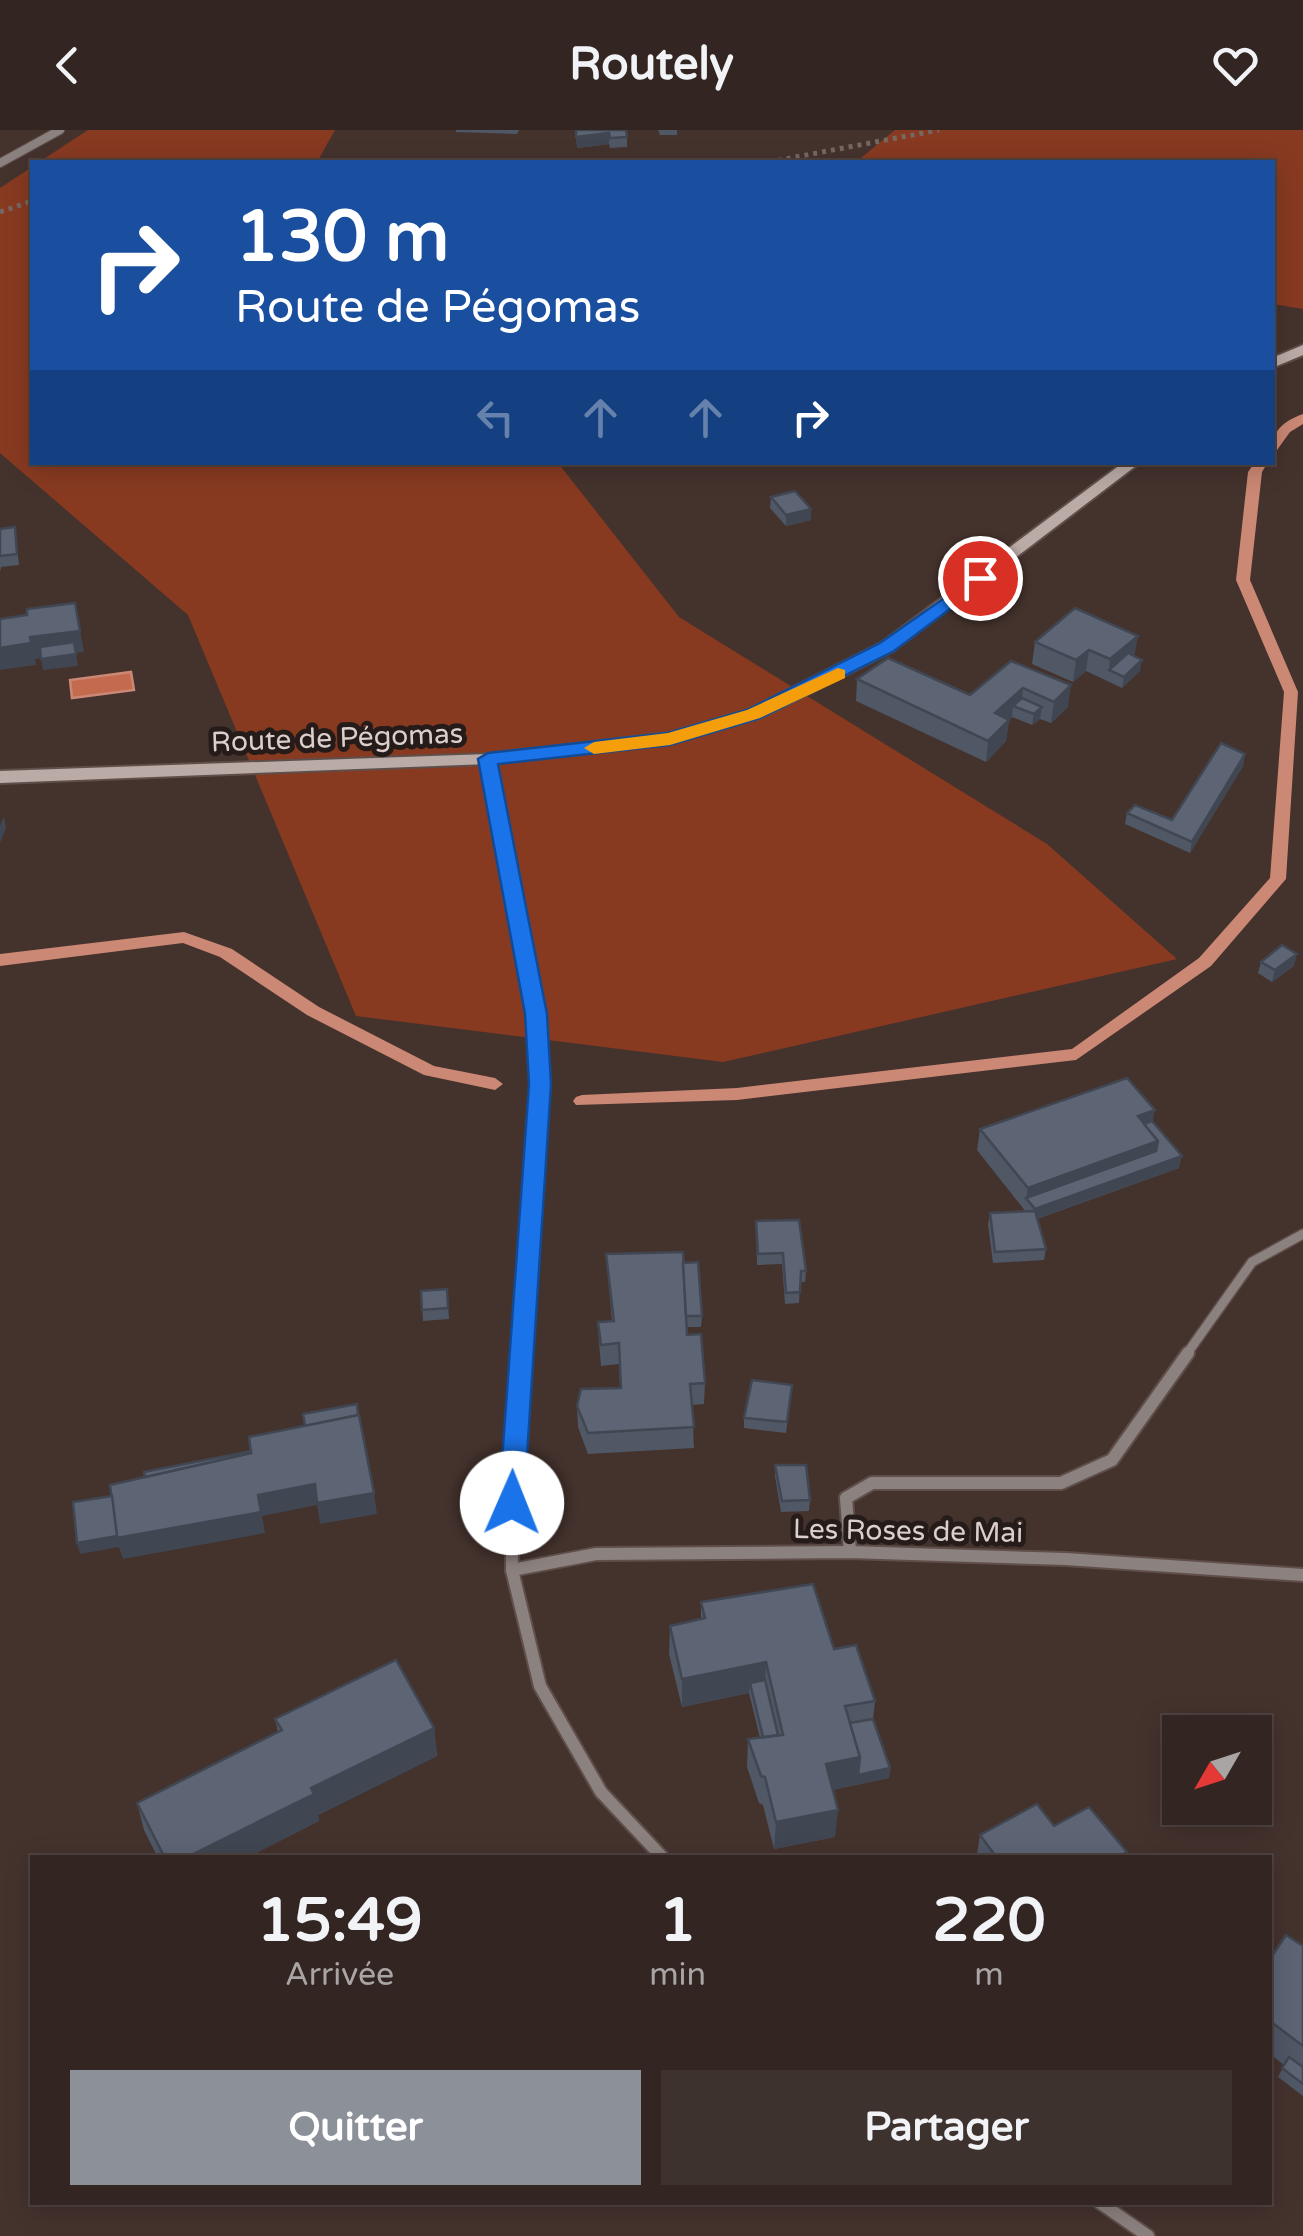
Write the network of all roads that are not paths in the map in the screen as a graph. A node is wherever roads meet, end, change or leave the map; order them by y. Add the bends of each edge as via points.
1 (60, 130) edge
2 (0, 164) edge
3 (1303, 349) edge
4 (1275, 363) edge
5 (1130, 465) edge
6 (488, 759) junction
7 (0, 778) edge
8 (1303, 1234) edge
9 (850, 1552) junction
10 (512, 1570) junction
11 (1303, 1575) edge
12 (660, 1855) edge
13 (1103, 2205) edge
14 (1148, 2236) edge

1 - 2 street
3 - 4 main road
5 - 6 main road, Route de Pégomas via 887,647 754,714 670,738
6 - 7 main road, Route de Pégomas
6 - 10 street via 536,1014 540,1084 512,1469
8 - 9 street via 1252,1262 1112,1460 1060,1483 872,1484 846,1498
9 - 10 street, Les Roses de Mai via 596,1554
9 - 11 street, Les Roses de Mai
10 - 12 street via 540,1686 601,1792
13 - 14 street

